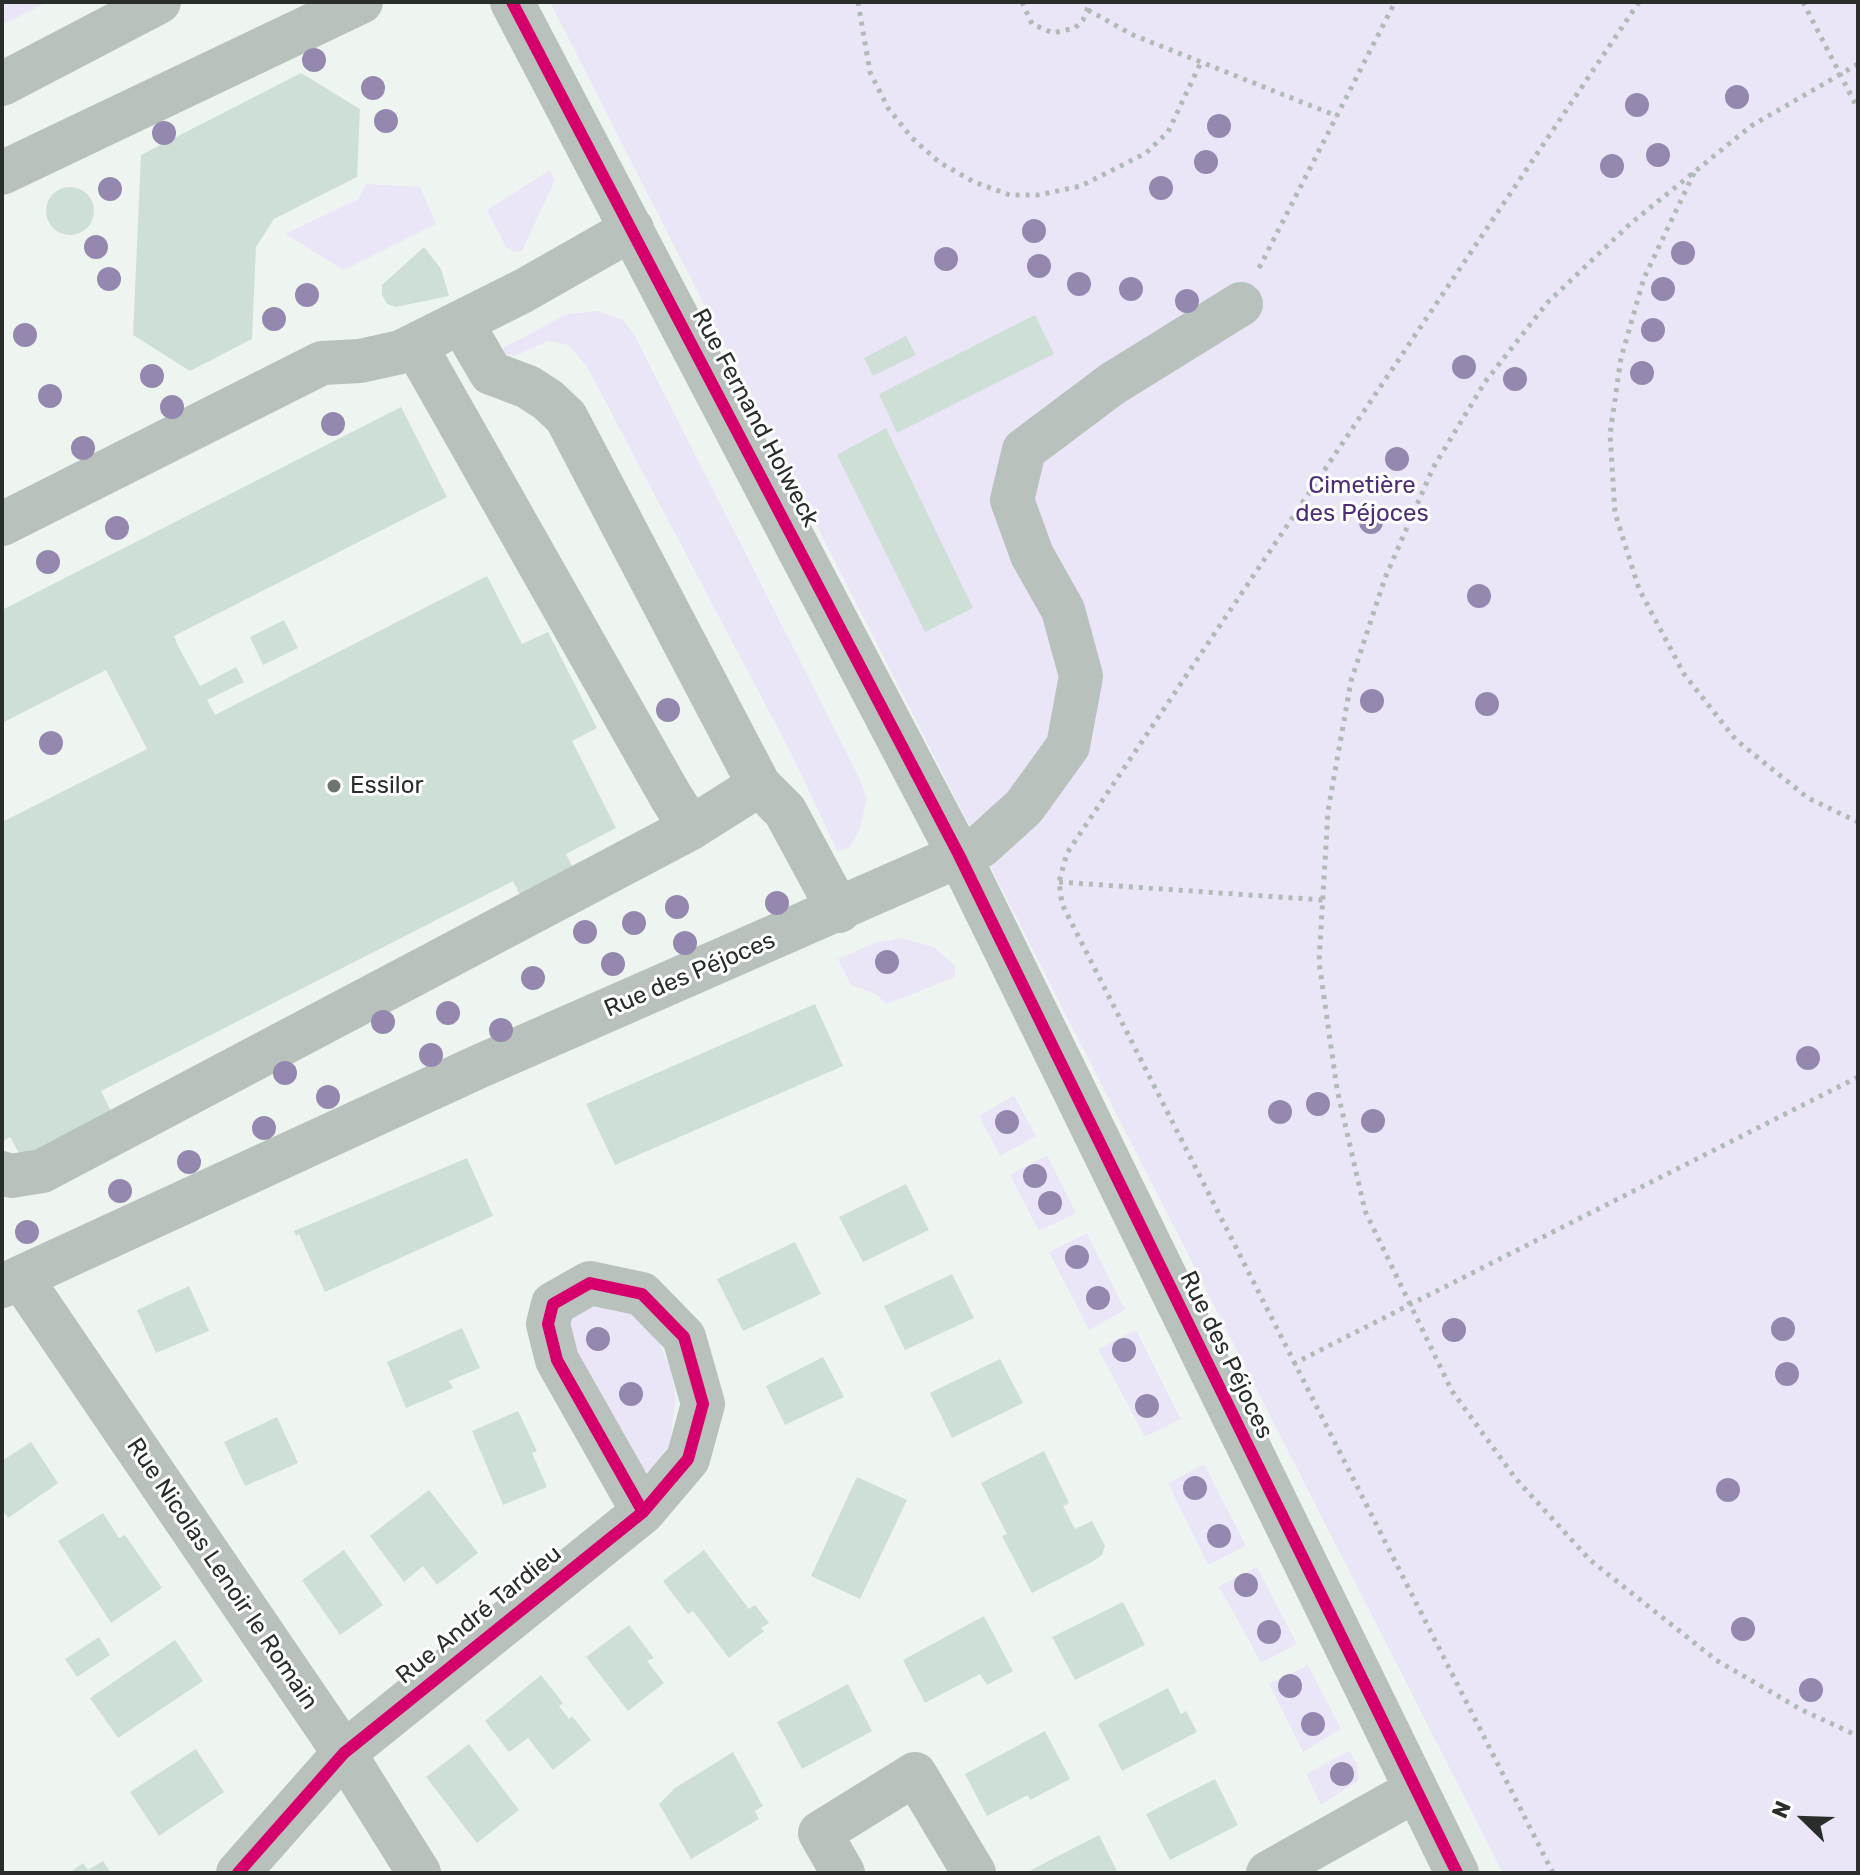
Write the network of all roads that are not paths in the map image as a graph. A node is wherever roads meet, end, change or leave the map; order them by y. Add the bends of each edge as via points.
1 (159, 2) edge
2 (361, 2) edge
3 (512, 2) edge
4 (2, 84) edge
5 (2, 173) edge
6 (632, 229) junction
7 (1241, 304) road end
8 (461, 322) junction
9 (415, 345) junction
10 (4, 519) edge
11 (759, 785) junction
12 (691, 828) junction
13 (959, 855) junction
14 (839, 911) junction
15 (2, 1173) edge
16 (11, 1282) edge
17 (643, 1512) junction
18 (344, 1753) junction
19 (1414, 1791) junction
20 (238, 1873) edge
21 (419, 1873) edge
22 (843, 1873) edge
23 (974, 1873) edge
24 (1268, 1873) edge
25 (1457, 1873) edge

1 - 4 street
2 - 5 street
3 - 6 street, Rue Fernand Holweck
6 - 8 street
6 - 13 street, Rue Fernand Holweck
7 - 13 street via 1112,384 1024,450 1012,500 1032,555 1063,610 1081,676 1068,746 1024,807 981,846
8 - 9 street
8 - 11 street via 491,373 528,387 566,417
9 - 10 street via 360,361 322,363
9 - 12 street
11 - 12 street
11 - 14 street via 785,811
12 - 15 street via 42,1171
13 - 14 street, Rue des Péjoces
13 - 19 street, Rue des Péjoces
14 - 16 street, Rue des Péjoces via 480,1066
16 - 18 street, Rue Nicolas Lenoir le Romain
17 - 17 street, Rue André Tardieu via 688,1459 703,1404 684,1337 642,1294 590,1283 553,1304 548,1324 557,1360
17 - 18 street, Rue André Tardieu
18 - 20 street, Rue André Tardieu
18 - 21 street, Rue Nicolas Lenoir le Romain
19 - 24 street
19 - 25 street, Rue des Péjoces
22 - 23 street via 820,1833 915,1774

